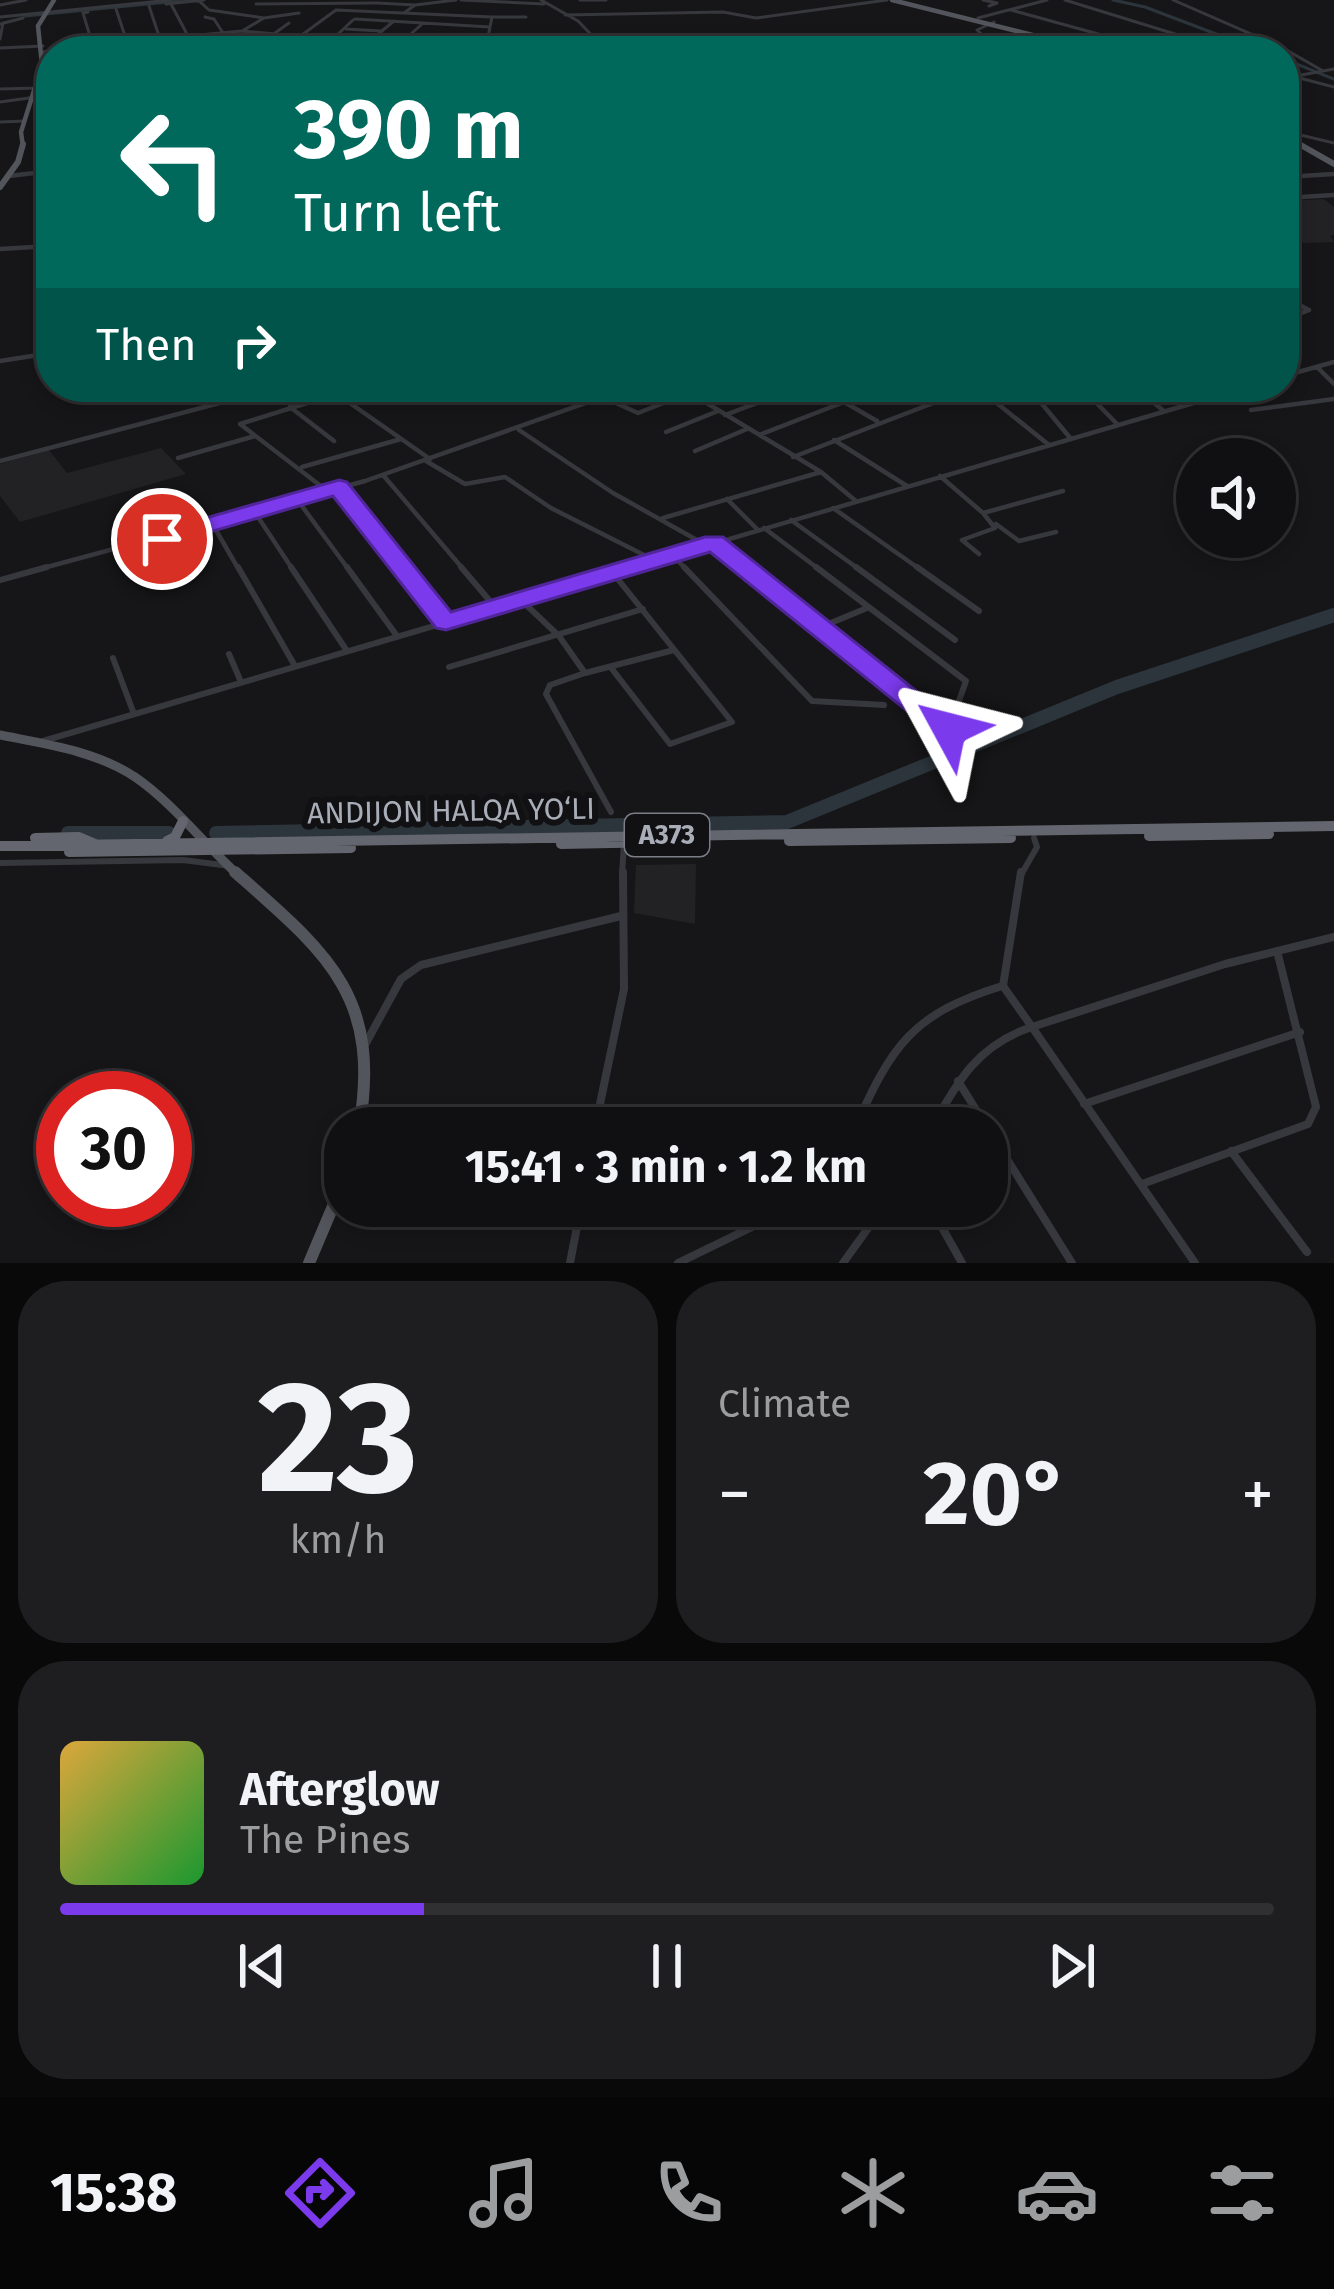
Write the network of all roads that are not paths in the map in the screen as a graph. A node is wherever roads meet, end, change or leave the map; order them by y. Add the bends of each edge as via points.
1 (26, 0) edge
2 (54, 0) edge
3 (200, 0) edge
4 (458, 0) edge
5 (580, 0) edge
6 (606, 0) edge
7 (890, 0) edge
8 (983, 0) edge
9 (1047, 0) edge
10 (1065, 0) edge
11 (1173, 0) edge
12 (171, 2) edge
13 (378, 2) edge
14 (543, 2) edge
15 (304, 3) edge
16 (695, 3) edge
17 (0, 4) edge
18 (256, 4) dead end
19 (415, 5) junction
20 (149, 6) junction
21 (989, 6) dead end
22 (116, 9) junction
23 (1011, 10) junction
24 (366, 11) junction
25 (299, 13) dead end
26 (404, 13) junction
27 (704, 13) junction
28 (44, 15) junction
29 (565, 15) junction
30 (205, 17) dead end
31 (264, 17) junction
32 (492, 17) junction
33 (526, 17) dead end
34 (978, 18) junction
35 (355, 19) junction
36 (1, 21) edge
37 (290, 22) dead end
38 (393, 22) junction
39 (994, 22) junction
40 (423, 23) junction
41 (490, 27) junction
42 (342, 28) junction
43 (242, 31) junction
44 (382, 31) junction
45 (223, 33) junction
46 (272, 35) junction
47 (40, 36) edge
48 (90, 36) edge
49 (125, 36) edge
50 (159, 36) edge
51 (188, 36) joint
52 (286, 36) edge
53 (300, 36) edge
54 (333, 36) edge
55 (376, 36) edge
56 (409, 36) edge
57 (488, 36) edge
58 (592, 36) edge
59 (983, 36) edge
60 (1044, 36) edge
61 (1105, 36) edge
62 (1181, 36) edge
63 (1256, 36) edge
64 (0, 39) edge
65 (0, 48) edge
66 (36, 49) edge
67 (1299, 57) edge
68 (1334, 69) edge
69 (1323, 71) junction
70 (1299, 76) edge
71 (1299, 79) edge
72 (1334, 87) edge
73 (0, 89) edge
74 (36, 94) edge
75 (36, 94) edge
76 (36, 98) edge
77 (0, 102) edge
78 (25, 121) junction
79 (0, 122) edge
80 (1299, 136) edge
81 (1299, 142) edge
82 (1334, 143) edge
83 (1334, 164) edge
84 (36, 174) edge
85 (1334, 174) edge
86 (1299, 176) edge
87 (3, 181) edge
88 (1334, 195) edge
89 (1299, 197) edge
90 (36, 247) edge
91 (0, 248) edge
92 (36, 355) edge
93 (0, 361) edge
94 (1334, 362) edge
95 (1317, 367) junction
96 (1299, 372) edge
97 (1334, 385) edge
98 (1334, 399) edge
99 (223, 402) edge
100 (308, 402) edge
101 (352, 402) edge
102 (594, 402) edge
103 (614, 402) edge
104 (669, 402) edge
105 (704, 402) edge
106 (755, 402) edge
107 (937, 402) edge
108 (996, 402) edge
109 (1040, 402) edge
110 (1096, 402) edge
111 (1151, 402) edge
112 (1194, 402) edge
113 (845, 403) joint
114 (290, 407) junction
115 (1251, 410) dead end
116 (1163, 412) junction
117 (722, 413) junction
118 (878, 422) junction
119 (1118, 425) junction
120 (748, 429) junction
121 (519, 430) junction
122 (665, 432) dead end
123 (258, 436) junction
124 (759, 436) junction
125 (401, 439) junction
126 (1071, 439) junction
127 (834, 440) junction
128 (334, 441) dead end
129 (1048, 446) junction
130 (695, 451) dead end
131 (793, 457) junction
132 (178, 458) dead end
133 (428, 460) junction
134 (0, 461) edge
135 (302, 467) junction
136 (820, 472) junction
137 (382, 475) junction
138 (940, 476) junction
139 (907, 486) junction
140 (339, 487) junction
141 (326, 490) junction
142 (1063, 491) dead end
143 (296, 498) junction
144 (727, 499) junction
145 (856, 501) junction
146 (833, 508) junction
147 (254, 512) junction
148 (983, 513) junction
149 (661, 519) junction
150 (791, 520) junction
151 (996, 524) junction
152 (213, 525) junction
153 (761, 529) junction
154 (1056, 532) dead end
155 (710, 544) junction
156 (979, 554) dead end
157 (672, 555) junction
158 (654, 561) junction
159 (613, 572) junction
160 (0, 580) edge
161 (521, 600) junction
162 (495, 607) junction
163 (867, 608) junction
164 (643, 609) junction
165 (979, 611) dead end
166 (446, 622) junction
167 (820, 627) junction
168 (397, 636) junction
169 (559, 636) junction
170 (956, 640) dead end
171 (675, 650) junction
172 (346, 651) junction
173 (229, 654) dead end
174 (112, 658) dead end
175 (295, 666) junction
176 (449, 668) dead end
177 (612, 669) junction
178 (585, 673) junction
179 (241, 682) junction
180 (884, 705) dead end
181 (134, 714) junction
182 (949, 729) junction
183 (0, 734) edge
184 (963, 741) dead end
185 (38, 742) junction
186 (610, 812) dead end
187 (183, 821) junction
188 (1334, 830) edge
189 (1034, 838) junction
190 (162, 843) junction
191 (624, 843) junction
192 (0, 846) edge
193 (207, 846) junction
194 (249, 850) junction
195 (95, 852) junction
196 (0, 863) edge
197 (231, 866) junction
198 (621, 916) junction
199 (1334, 938) edge
200 (1277, 951) junction
201 (1003, 986) junction
202 (1032, 1027) junction
203 (1300, 1032) junction
204 (366, 1043) junction
205 (958, 1081) junction
206 (1084, 1104) junction
207 (365, 1107) edge
208 (599, 1107) edge
209 (864, 1107) edge
210 (944, 1107) edge
211 (1231, 1151) junction
212 (1142, 1184) junction
213 (324, 1227) edge
214 (577, 1227) edge
215 (752, 1227) edge
216 (869, 1227) edge
217 (942, 1227) edge
218 (1307, 1252) dead end
219 (309, 1263) edge
220 (570, 1263) edge
221 (678, 1263) edge
222 (843, 1263) edge
223 (962, 1263) edge
224 (1072, 1263) edge
225 (1195, 1263) edge

1 - 17 street
2 - 28 main road
3 - 12 street
3 - 31 street via 209,10
4 - 14 street
4 - 19 street
5 - 6 street
7 - 27 street via 748,19
7 - 34 main road
8 - 21 street via 997,3
9 - 23 street
10 - 62 street
11 - 63 street
12 - 20 street
12 - 28 street
12 - 51 street
13 - 15 street
13 - 19 street
13 - 24 street
14 - 29 street
15 - 18 street
16 - 27 street
19 - 26 street
20 - 22 street
20 - 50 street
22 - 48 street via 83,12
22 - 49 street
23 - 34 street
23 - 61 street
24 - 26 street
24 - 35 street
24 - 53 street via 335,10
25 - 31 street
26 - 32 street
26 - 38 street
27 - 29 street
28 - 36 street
28 - 36 street
28 - 47 main road
29 - 58 street
30 - 45 street
31 - 43 street
32 - 33 street
32 - 41 street
34 - 39 main road
35 - 38 street
35 - 42 street
36 - 64 street
37 - 46 street
38 - 40 street
38 - 44 street
39 - 59 street via 977,30
39 - 60 main road
40 - 41 street
40 - 56 street
41 - 57 street
42 - 44 street
42 - 54 street
43 - 45 street
43 - 46 street
44 - 55 street
45 - 51 street
46 - 52 street
65 - 66 street
67 - 69 street
68 - 69 street
69 - 70 street
71 - 72 street
73 - 74 street
75 - 77 street
76 - 78 main road
78 - 79 street
78 - 87 main road via 23,151
80 - 82 street
81 - 83 main road
84 - 87 street
85 - 86 street
88 - 89 street
90 - 91 street
92 - 93 street
94 - 95 street
95 - 96 street
95 - 97 street
98 - 115 street
99 - 134 street
100 - 114 street
101 - 125 street
102 - 121 street
103 - 104 street via 638,413
105 - 117 street
106 - 117 street
107 - 118 street
108 - 129 street
109 - 126 street
110 - 119 street
111 - 116 street
112 - 116 street
113 - 118 street
113 - 124 street
114 - 123 street via 241,423
114 - 128 street
116 - 119 street
117 - 120 street
117 - 122 street
118 - 127 street
119 - 126 street
120 - 124 street
120 - 130 street
121 - 133 street
121 - 149 street
123 - 132 street
123 - 135 street
124 - 131 street
125 - 133 street
125 - 135 street
126 - 129 street
127 - 131 street
127 - 139 street
129 - 138 street
131 - 136 street
133 - 137 street
133 - 158 street via 465,484 505,477
135 - 141 street
136 - 144 street
136 - 145 street
137 - 140 street
137 - 162 street
138 - 139 street
138 - 148 street
139 - 145 street
140 - 141 street
140 - 166 street
141 - 143 street
142 - 148 street
143 - 147 street
143 - 168 street
144 - 149 street
144 - 153 street
145 - 146 street
146 - 150 street
146 - 165 street
147 - 152 street
147 - 172 street
148 - 151 street
149 - 155 street
150 - 153 street
150 - 170 street
151 - 154 street via 1019,541
151 - 156 street via 962,538
152 - 160 street
152 - 175 street
153 - 155 street
153 - 163 street
155 - 157 street
155 - 167 street
157 - 158 street
157 - 180 street via 812,701
158 - 159 street
159 - 161 street
159 - 164 street
161 - 162 street
161 - 169 street
162 - 166 street
163 - 167 street
163 - 182 street via 966,681
164 - 169 street
164 - 171 street
166 - 168 street
167 - 182 street
168 - 172 street
169 - 176 street
169 - 178 street
171 - 177 street
171 - 177 street via 731,724 670,744
172 - 175 street
173 - 179 street
174 - 181 street
175 - 179 street
177 - 178 street
178 - 186 street via 550,685 546,694
179 - 181 street
181 - 185 street
182 - 184 street
183 - 185 main road
185 - 187 main road via 128,772
187 - 190 highway
187 - 193 main road
188 - 189 highway, ANDIJON HALQA YO‘LI / A373
188 - 193 highway, ANDIJON HALQA YO‘LI / A373
189 - 191 highway, ANDIJON HALQA YO‘LI / A373
189 - 201 street
190 - 193 highway, ANDIJON HALQA YO‘LI / A373
190 - 195 highway, ANDIJON HALQA YO‘LI / A373
191 - 194 highway, ANDIJON HALQA YO‘LI / A373
191 - 198 street
192 - 195 highway, ANDIJON HALQA YO‘LI / A373
193 - 194 highway, ANDIJON HALQA YO‘LI / A373
193 - 195 highway, ANDIJON HALQA YO‘LI / A373
193 - 197 main road
194 - 197 highway
195 - 196 street
195 - 197 street
197 - 204 main road via 351,989
198 - 204 street via 421,965 401,979
198 - 208 street via 624,988
199 - 200 street
200 - 202 street
200 - 203 street
201 - 202 street
201 - 209 street via 915,1021 885,1060
202 - 205 street via 987,1044
202 - 206 street
203 - 206 street
203 - 211 street via 1313,1117
204 - 207 main road
205 - 210 street
205 - 224 street
206 - 212 street
211 - 212 street
211 - 218 street
212 - 225 street
213 - 219 main road
214 - 220 street
215 - 221 street
216 - 222 street
217 - 223 street

